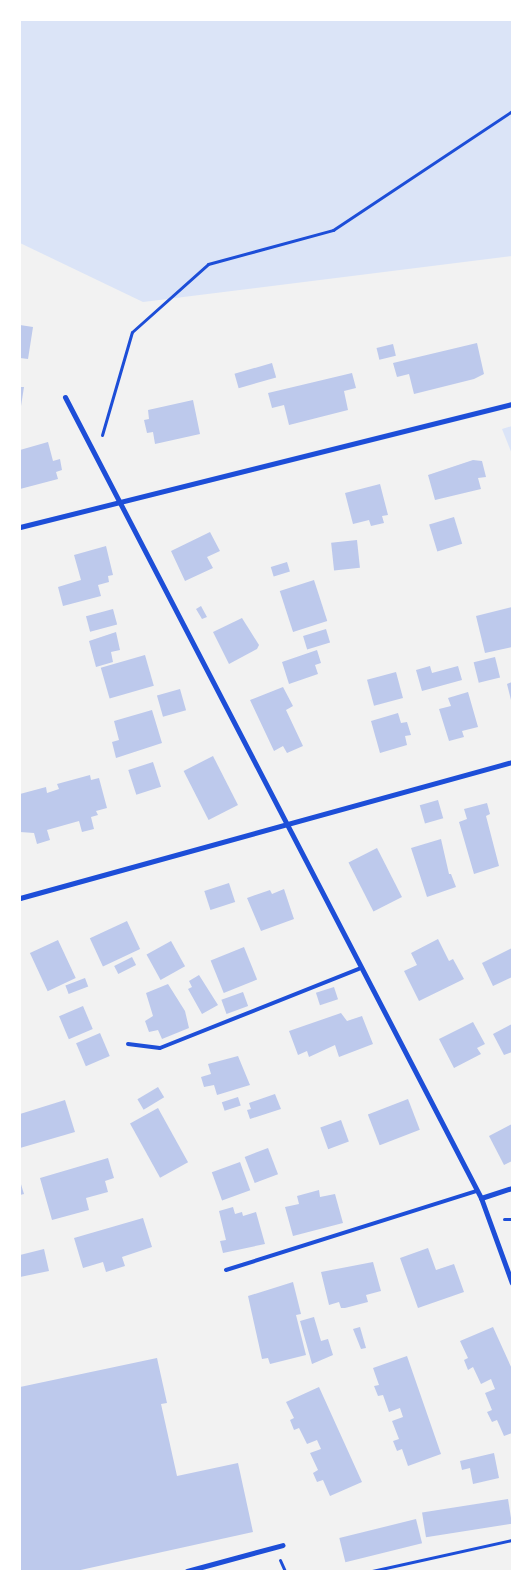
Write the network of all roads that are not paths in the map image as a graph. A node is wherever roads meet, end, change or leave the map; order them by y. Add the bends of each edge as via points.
1 (65, 398) dead end
2 (512, 404) edge
3 (118, 502) junction
4 (20, 527) edge
5 (512, 762) edge
6 (284, 824) junction
7 (20, 898) edge
8 (359, 969) junction
9 (128, 1044) dead end
10 (512, 1188) edge
11 (477, 1191) junction
12 (480, 1198) junction
13 (226, 1270) dead end
14 (512, 1283) edge
15 (283, 1546) dead end
16 (187, 1571) edge

1 - 3 street
2 - 3 street
3 - 4 street
3 - 6 street via 263,777
5 - 6 street
6 - 7 street
6 - 8 street
8 - 9 lane via 160,1048
8 - 11 street
10 - 12 street
11 - 12 street
11 - 13 lane
12 - 14 street
15 - 16 street

